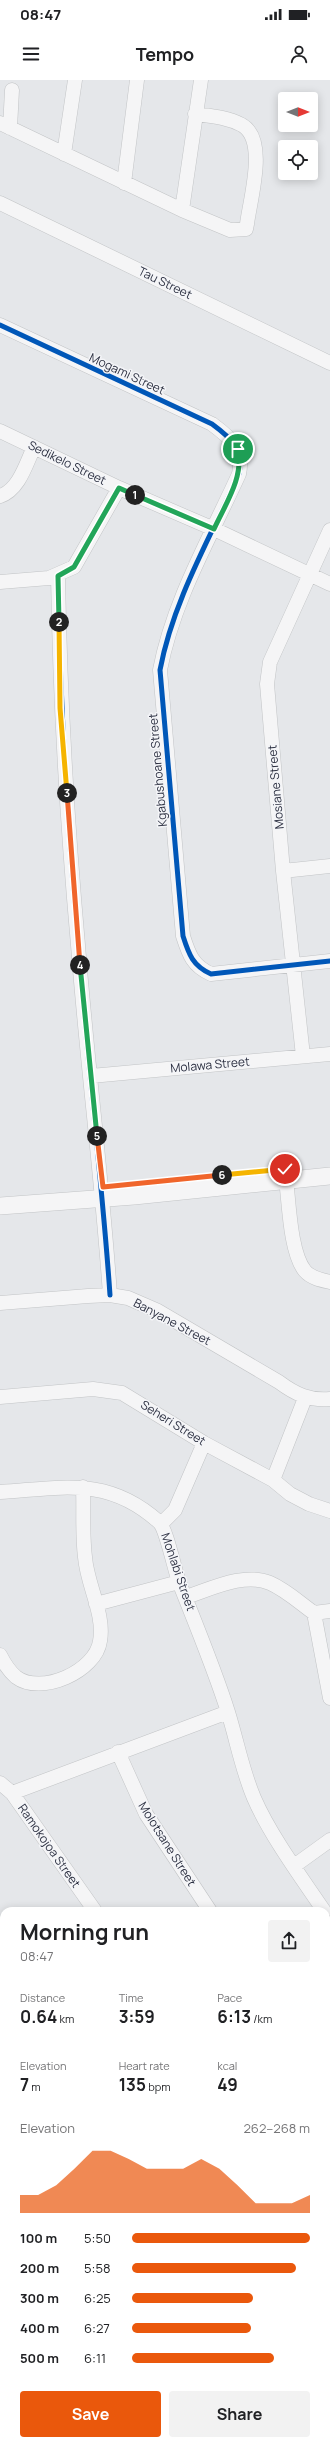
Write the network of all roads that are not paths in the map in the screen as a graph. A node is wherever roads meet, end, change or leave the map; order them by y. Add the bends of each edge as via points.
1 (75, 80) edge
2 (137, 80) edge
3 (201, 80) edge
4 (12, 90) dead end
5 (195, 114) junction
6 (5, 126) edge
7 (64, 154) junction
8 (124, 183) junction
9 (0, 203) edge
10 (182, 210) junction
11 (0, 325) edge
12 (330, 363) edge
13 (0, 431) edge
14 (34, 447) junction
15 (238, 449) joint
16 (119, 488) junction
17 (0, 496) edge
18 (214, 529) junction
19 (330, 530) edge
20 (310, 575) junction
21 (58, 576) junction
22 (0, 582) edge
23 (330, 584) edge
24 (330, 866) edge
25 (283, 871) junction
26 (330, 961) edge
27 (294, 965) junction
28 (330, 1054) edge
29 (303, 1056) junction
30 (90, 1076) junction
31 (330, 1165) edge
32 (330, 1176) edge
33 (286, 1179) junction
34 (103, 1193) junction
35 (0, 1196) edge
36 (0, 1206) edge
37 (330, 1282) edge
38 (110, 1295) junction
39 (0, 1303) edge
40 (0, 1397) edge
41 (305, 1398) junction
42 (330, 1398) edge
43 (204, 1443) junction
44 (273, 1480) junction
45 (83, 1487) junction
46 (0, 1492) edge
47 (330, 1511) edge
48 (161, 1524) junction
49 (179, 1582) junction
50 (186, 1597) junction
51 (96, 1604) junction
52 (330, 1611) edge
53 (314, 1613) junction
54 (0, 1655) edge
55 (330, 1696) edge
56 (228, 1712) junction
57 (118, 1752) junction
58 (0, 1783) edge
59 (12, 1793) junction
60 (330, 1840) edge
61 (294, 1866) junction
62 (92, 1907) edge
63 (207, 1907) edge
64 (321, 1907) edge

1 - 7 street
2 - 8 street
3 - 5 street
4 - 6 street
5 - 10 street
5 - 10 street via 220,117 243,126 254,138 257,153 246,229 230,230
6 - 7 street
7 - 8 street
8 - 10 street
9 - 12 street, Tau Street
11 - 15 street, Mogami Street via 212,424 232,439
13 - 14 street, Sedikelo Street
14 - 16 street, Sedikelo Street
14 - 17 street via 16,485
15 - 18 street, Kgabushoane Street via 241,464 239,474
16 - 18 street, Sedikelo Street
16 - 21 street via 77,563
18 - 20 street, Sedikelo Street
18 - 27 street, Kgabushoane Street via 181,601 166,641 160,670 183,936 189,956 196,965 211,974
19 - 20 street, Mosiane Street
20 - 23 street, Sedikelo Street
20 - 25 street, Mosiane Street via 270,662 267,684
21 - 22 street
21 - 30 street via 60,708
24 - 25 street
25 - 27 street, Mosiane Street
26 - 27 street, Kgabushoane Street
27 - 29 street, Mosiane Street
28 - 29 street, Molawa Street
29 - 30 street, Molawa Street
30 - 34 street
31 - 34 street
32 - 33 street
33 - 34 street
33 - 37 street via 299,1261 305,1271 312,1276
34 - 35 street
34 - 36 street
34 - 38 street
38 - 39 street, Banyane Street
38 - 41 street, Banyane Street via 128,1298 158,1311
40 - 43 street, Seheri Street via 93,1389 110,1390 132,1398
41 - 42 street
41 - 44 street
43 - 44 street, Seheri Street
43 - 48 street via 175,1510
44 - 47 street, Seheri Street via 308,1504
45 - 46 street, Mohlabi Street
45 - 48 street, Mohlabi Street via 116,1494
45 - 51 street via 85,1558
48 - 49 street, Mohlabi Street
49 - 50 street, Mohlabi Street
49 - 51 street
50 - 53 street via 232,1582 256,1581 269,1583
50 - 56 street, Mohlabi Street
51 - 54 street via 100,1643 87,1666 73,1674 40,1683 29,1683 17,1678
52 - 53 street
53 - 55 street
56 - 57 street
56 - 61 street, Mohlabi Street via 255,1799
57 - 59 street
57 - 63 street, Molotsane Street via 146,1814
58 - 59 street, Ramokojoa Street
59 - 62 street, Ramokojoa Street
60 - 61 street
61 - 64 street, Mohlabi Street

